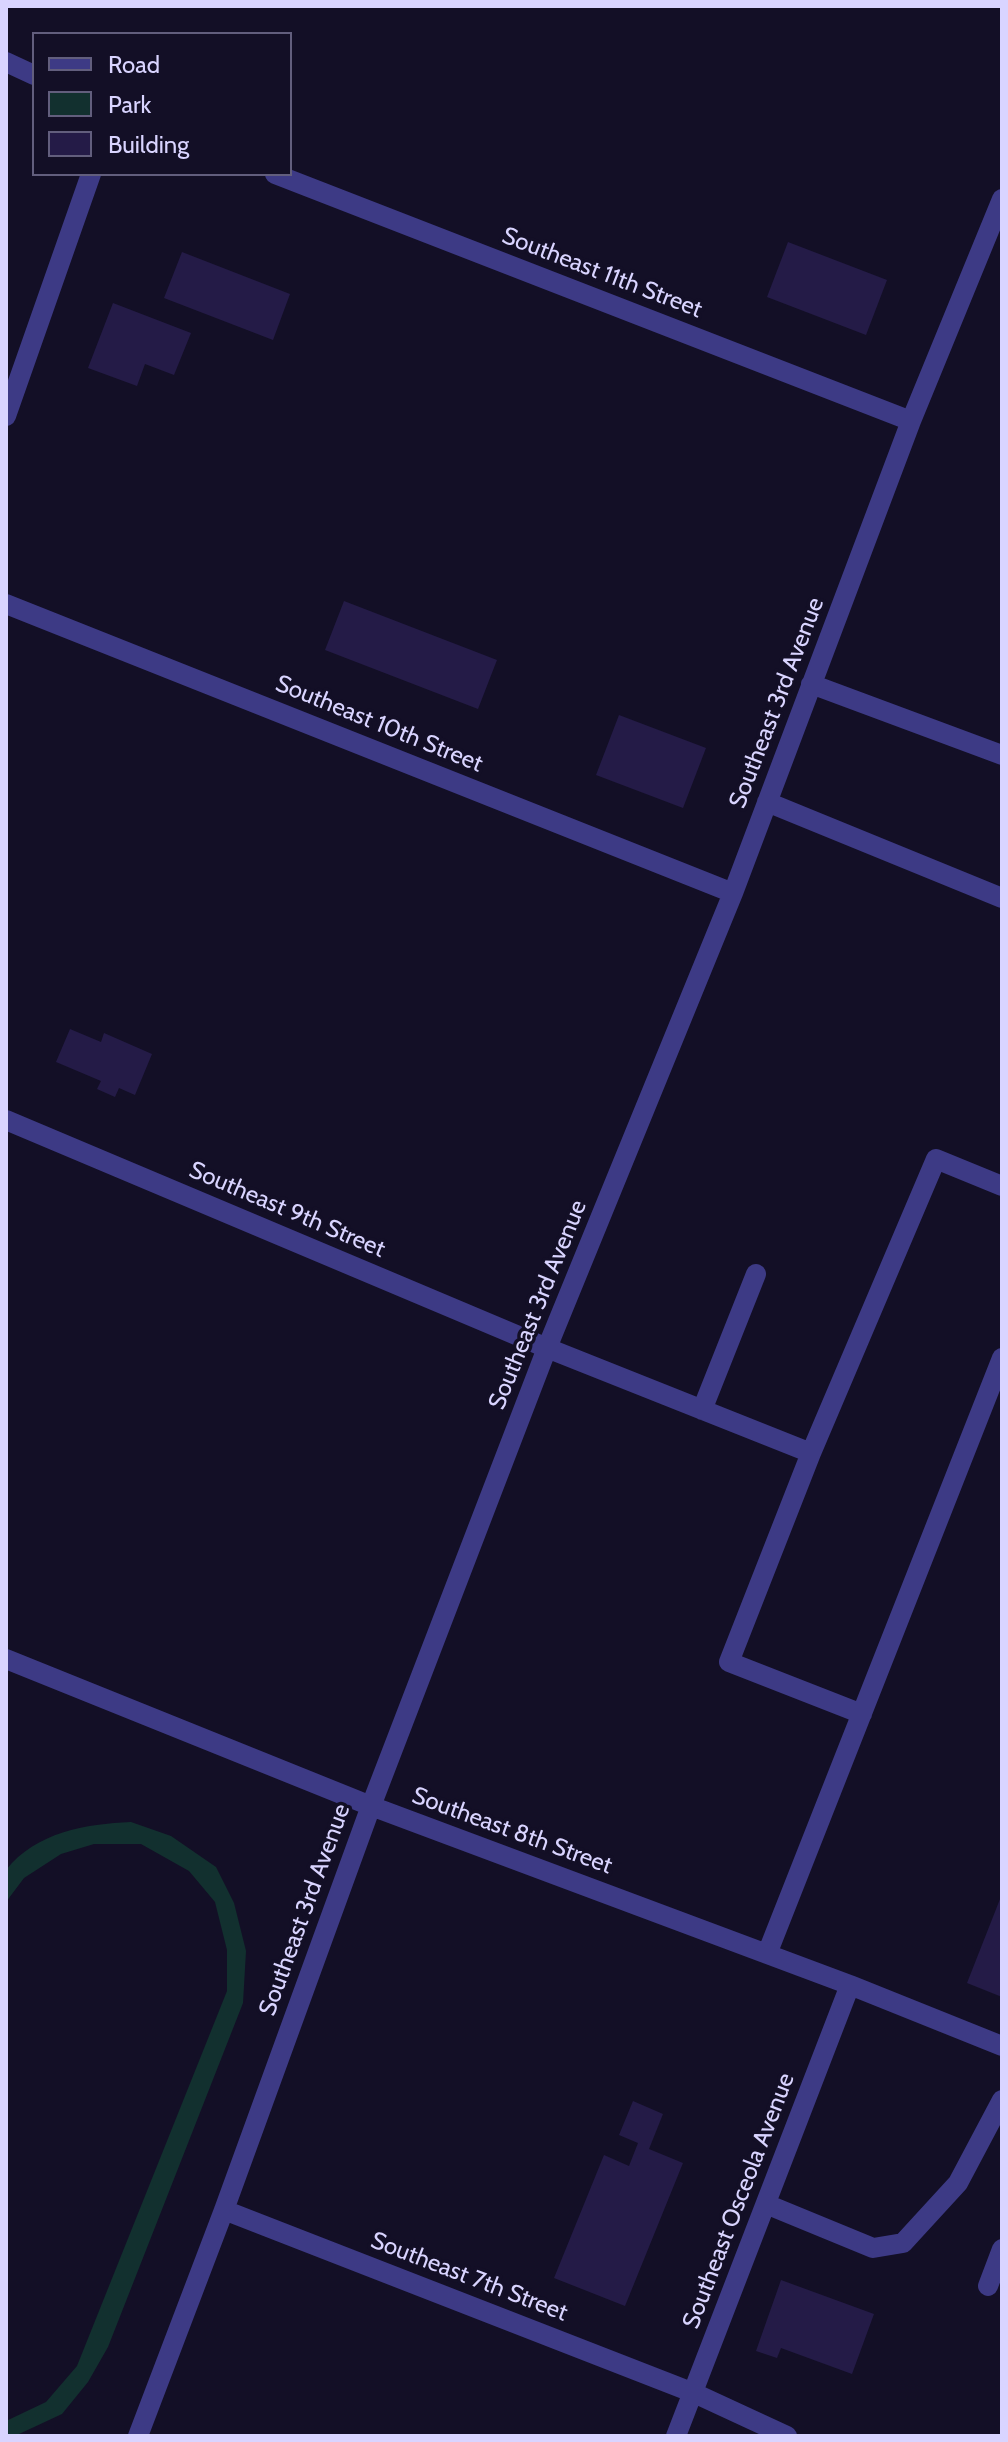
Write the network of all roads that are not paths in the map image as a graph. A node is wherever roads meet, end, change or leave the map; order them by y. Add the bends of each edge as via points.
1 (6, 62) edge
2 (32, 74) edge
3 (90, 176) edge
4 (280, 176) edge
5 (1002, 199) edge
6 (6, 416) edge
7 (911, 421) junction
8 (6, 604) edge
9 (811, 684) junction
10 (1002, 755) edge
11 (767, 802) junction
12 (733, 893) junction
13 (1002, 898) edge
14 (6, 1120) edge
15 (1002, 1186) edge
16 (756, 1274) dead end
17 (547, 1348) junction
18 (1002, 1358) edge
19 (702, 1410) junction
20 (811, 1453) junction
21 (6, 1659) edge
22 (862, 1714) junction
23 (371, 1806) junction
24 (767, 1954) junction
25 (850, 1985) junction
26 (1002, 2046) edge
27 (1002, 2100) edge
28 (766, 2204) junction
29 (224, 2210) junction
30 (1002, 2249) edge
31 (988, 2286) dead end
32 (694, 2393) junction
33 (138, 2436) edge
34 (676, 2436) edge
35 (787, 2436) edge

1 - 2 street
3 - 6 street
4 - 7 street, Southeast 11th Street
5 - 7 street, Southeast 3rd Avenue
7 - 9 street, Southeast 3rd Avenue
8 - 12 street, Southeast 10th Street
9 - 10 street
9 - 11 street, Southeast 3rd Avenue
11 - 12 street, Southeast 3rd Avenue
11 - 13 street
12 - 17 street, Southeast 3rd Avenue
14 - 17 street, Southeast 9th Street
15 - 20 street via 936,1159
16 - 19 street
17 - 19 street, Southeast 9th Street
17 - 23 street, Southeast 3rd Avenue
18 - 22 street
19 - 20 street, Southeast 9th Street
20 - 22 street via 729,1662
21 - 23 street, Southeast 8th Street
22 - 24 street
23 - 24 street, Southeast 8th Street
23 - 29 street, Southeast 3rd Avenue
24 - 25 street, Southeast 8th Street
25 - 26 street, Southeast 8th Street
25 - 28 street, Southeast Osceola Avenue
27 - 28 street via 958,2183 903,2243 873,2248
28 - 32 street, Southeast Osceola Avenue
29 - 32 street, Southeast 7th Street
29 - 33 street, Southeast 3rd Avenue
30 - 31 street
32 - 34 street, Southeast Osceola Avenue
32 - 35 street, Southeast 7th Street

